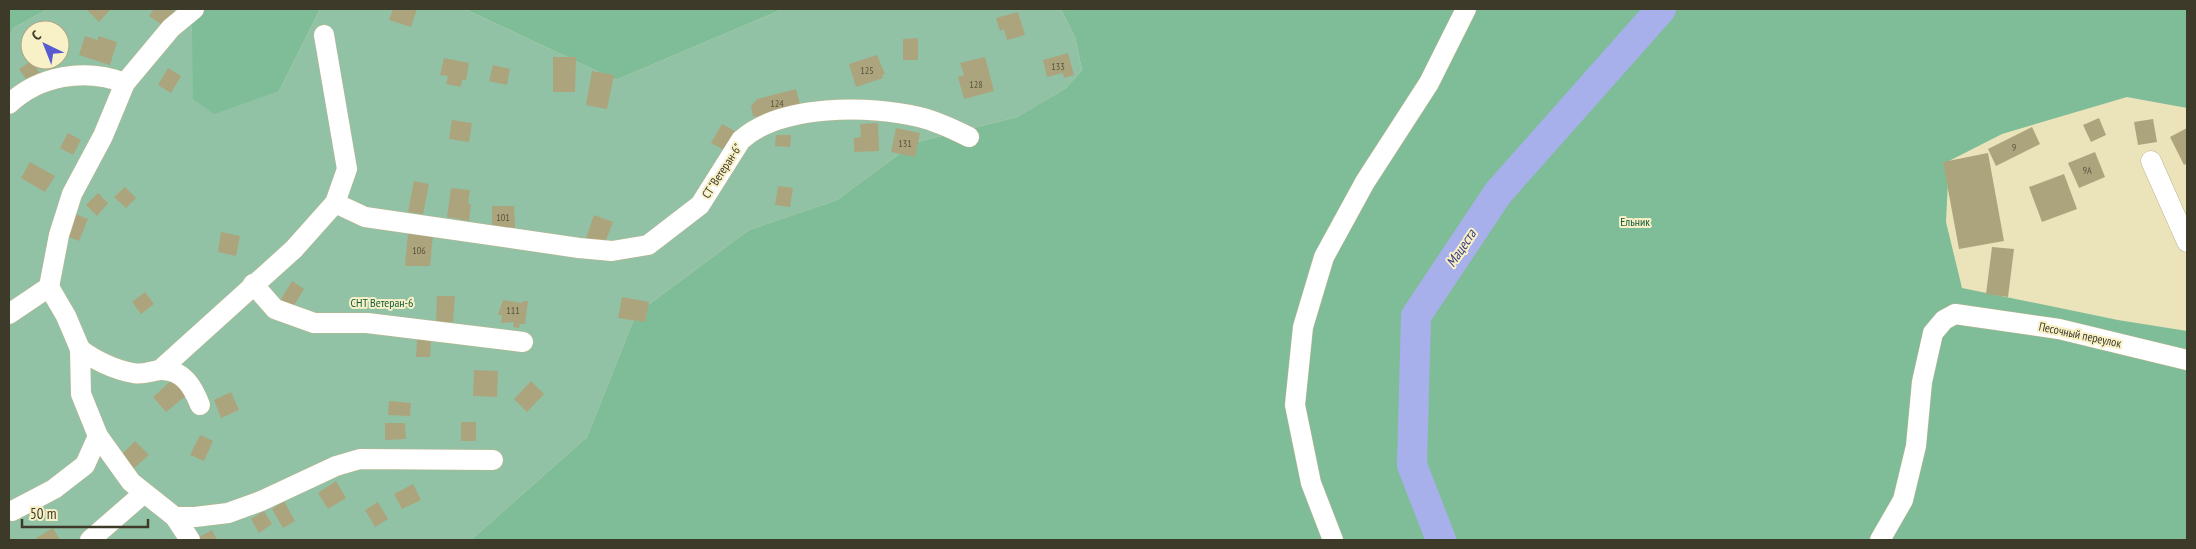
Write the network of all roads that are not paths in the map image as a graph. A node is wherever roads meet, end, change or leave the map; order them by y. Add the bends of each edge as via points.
1 (194, 9) edge
2 (1466, 9) edge
3 (324, 35) dead end
4 (125, 82) junction
5 (9, 104) edge
6 (969, 137) dead end
7 (2152, 161) dead end
8 (335, 203) junction
9 (2187, 242) edge
10 (253, 284) junction
11 (49, 287) junction
12 (9, 314) edge
13 (523, 342) dead end
14 (80, 349) junction
15 (2187, 360) edge
16 (160, 370) junction
17 (200, 405) dead end
18 (98, 436) junction
19 (493, 460) dead end
20 (144, 494) junction
21 (12, 511) dead end
22 (175, 517) junction
23 (90, 540) edge
24 (190, 540) edge
25 (1333, 540) edge
26 (1880, 540) edge

1 - 4 street via 171,28
2 - 25 street via 1429,83 1365,182 1324,257 1303,327 1295,405 1312,483
3 - 8 street via 348,169
4 - 5 street via 104,75 66,76 40,82
4 - 11 street via 103,136 72,194 59,235
6 - 8 street, СТ "Ветеран-6" via 919,117 885,111 837,110 788,116 751,132 741,140 700,205 648,244 612,251 365,217
7 - 9 street
8 - 10 street via 294,250
10 - 13 street via 275,309 314,323 367,323
10 - 16 street
11 - 12 street
11 - 14 street
14 - 16 street via 92,358 133,374
14 - 18 street via 81,394
15 - 26 street, Песочный переулок via 2059,329 1971,315 1955,314 1944,320 1933,332 1922,382 1916,446 1903,500
16 - 17 street via 184,377 193,386
18 - 20 street via 117,464
18 - 21 street via 85,466 54,489
19 - 22 street via 360,459 336,466 228,513
20 - 22 street
20 - 23 street
22 - 24 street

